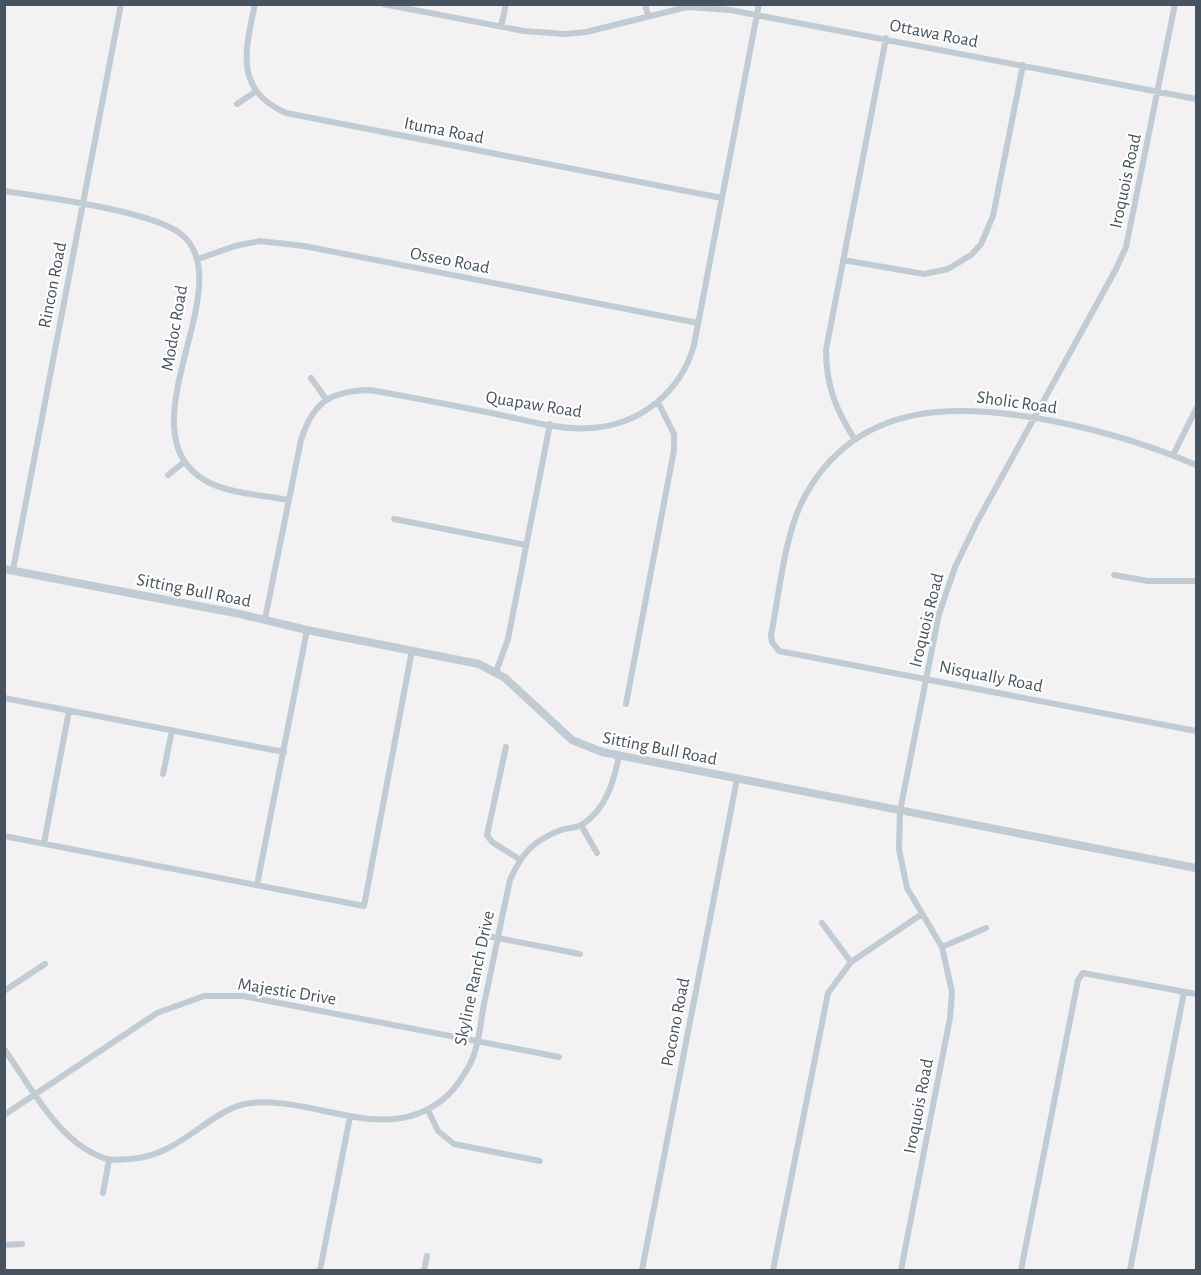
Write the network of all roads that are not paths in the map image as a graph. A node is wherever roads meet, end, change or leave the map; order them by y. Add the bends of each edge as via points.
1 (121, 4) edge
2 (255, 4) edge
3 (383, 4) edge
4 (506, 4) edge
5 (645, 4) edge
6 (759, 4) edge
7 (1175, 4) edge
8 (757, 14) junction
9 (648, 16) junction
10 (501, 27) junction
11 (886, 38) junction
12 (1023, 65) junction
13 (1158, 91) junction
14 (255, 92) junction
15 (1197, 99) edge
16 (237, 104) dead end
17 (4, 191) edge
18 (722, 198) junction
19 (82, 205) junction
20 (198, 260) junction
21 (843, 260) junction
22 (698, 323) junction
23 (311, 378) dead end
24 (326, 399) junction
25 (658, 402) junction
26 (1197, 409) edge
27 (1035, 418) junction
28 (550, 424) junction
29 (855, 440) junction
30 (1173, 454) junction
31 (184, 462) junction
32 (1197, 465) edge
33 (168, 475) dead end
34 (288, 500) junction
35 (394, 519) dead end
36 (526, 545) junction
37 (9, 569) edge
38 (1114, 575) dead end
39 (1197, 581) edge
40 (265, 619) junction
41 (307, 630) junction
42 (412, 650) junction
43 (779, 651) joint
44 (496, 672) junction
45 (926, 679) junction
46 (4, 698) edge
47 (626, 704) dead end
48 (69, 711) junction
49 (172, 730) junction
50 (1197, 731) edge
51 (506, 747) dead end
52 (284, 753) junction
53 (619, 756) junction
54 (163, 774) dead end
55 (737, 779) junction
56 (900, 811) junction
57 (581, 825) junction
58 (4, 836) edge
59 (44, 843) junction
60 (597, 853) dead end
61 (519, 859) junction
62 (1197, 868) edge
63 (258, 885) junction
64 (922, 914) junction
65 (822, 923) dead end
66 (986, 928) dead end
67 (482, 935) dead end
68 (498, 938) junction
69 (942, 947) junction
70 (579, 954) dead end
71 (851, 962) junction
72 (45, 963) dead end
73 (4, 991) edge
74 (1184, 992) junction
75 (1197, 994) edge
76 (477, 1041) junction
77 (4, 1049) edge
78 (559, 1057) dead end
79 (36, 1094) junction
80 (428, 1110) junction
81 (4, 1115) edge
82 (350, 1117) junction
83 (109, 1160) junction
84 (540, 1161) dead end
85 (103, 1193) dead end
86 (22, 1244) dead end
87 (4, 1245) edge
88 (427, 1256) dead end
89 (320, 1270) edge
90 (424, 1270) edge
91 (642, 1270) edge
92 (773, 1270) edge
93 (901, 1270) edge
94 (1021, 1270) edge
95 (1130, 1270) edge

1 - 19 street, Rincon Road
2 - 14 street via 246,60
3 - 10 street, Ottawa Road
4 - 10 street
5 - 9 street
6 - 8 street, Quapaw Road
7 - 13 street, Iroquois Road
8 - 9 street, Ottawa Road via 687,7
8 - 11 street, Ottawa Road
8 - 18 street, Quapaw Road
9 - 10 street, Ottawa Road via 565,34
11 - 12 street, Ottawa Road
11 - 21 street
12 - 13 street, Ottawa Road
12 - 21 street via 993,216 981,244 971,255 948,269 924,274
13 - 15 street, Ottawa Road
13 - 27 street, Iroquois Road via 1126,247
14 - 16 street
14 - 18 street, Ituma Road via 272,107 314,120
17 - 19 street
18 - 22 street, Quapaw Road
19 - 20 street via 153,219 182,235
19 - 37 street, Rincon Road
20 - 22 street, Osseo Road via 235,246 271,242
20 - 31 street, Modoc Road via 198,295 174,420 177,448
21 - 29 street via 829,329 826,374 838,413
22 - 25 street, Quapaw Road via 689,360
23 - 24 street
24 - 28 street, Quapaw Road via 370,390
24 - 34 street via 305,427
25 - 28 street, Quapaw Road via 643,413 608,426 589,429
25 - 47 street via 674,434 674,450
26 - 30 street
27 - 29 street, Sholic Road via 983,409 932,411 894,420
27 - 30 street, Sholic Road via 1116,436
27 - 45 street, Iroquois Road via 955,567 939,614
28 - 36 street
29 - 43 street, Sholic Road via 815,480 797,514 771,635
30 - 32 street, Sholic Road
31 - 33 street
31 - 34 street via 210,483
34 - 40 street
35 - 36 street
36 - 44 street via 508,639
37 - 40 street, Sitting Bull Road
38 - 39 street via 1148,581
40 - 41 street, Sitting Bull Road
41 - 42 street, Sitting Bull Road
41 - 52 street
42 - 44 street, Sitting Bull Road via 468,661
42 - 63 street via 364,906
43 - 45 street, Nisqually Road
44 - 53 street, Sitting Bull Road via 572,740
45 - 50 street, Nisqually Road
45 - 56 street, Iroquois Road
46 - 48 street
48 - 49 street
48 - 59 street
49 - 52 street
49 - 54 street
51 - 61 street via 487,835 492,843
52 - 63 street
53 - 55 street, Sitting Bull Road
53 - 57 street via 609,793 597,813
55 - 56 street, Sitting Bull Road
55 - 91 street, Pocono Road
56 - 62 street, Sitting Bull Road
56 - 64 street, Iroquois Road via 901,868
57 - 60 street
57 - 61 street via 536,843
58 - 59 street
59 - 63 street
61 - 68 street, Skyline Ranch Drive via 510,880
64 - 69 street, Iroquois Road
64 - 71 street
65 - 71 street
66 - 69 street
67 - 68 street
68 - 70 street
68 - 76 street, Skyline Ranch Drive
69 - 93 street, Iroquois Road via 952,992 950,1018
71 - 92 street via 828,993
72 - 73 street
74 - 75 street
74 - 94 street via 1083,972 1078,980
74 - 95 street
76 - 78 street, Majestic Drive
76 - 79 street, Majestic Drive via 243,996 204,996 157,1013
76 - 80 street, Skyline Ranch Drive via 470,1065 449,1094
77 - 79 street, Skyline Ranch Drive
79 - 81 street, Majestic Drive
79 - 83 street, Skyline Ranch Drive via 81,1148
80 - 82 street, Skyline Ranch Drive via 396,1119
80 - 84 street via 438,1131 454,1144
82 - 83 street, Skyline Ranch Drive via 272,1103 249,1103 226,1112 180,1143 148,1158
82 - 89 street
83 - 85 street
86 - 87 street
88 - 90 street

